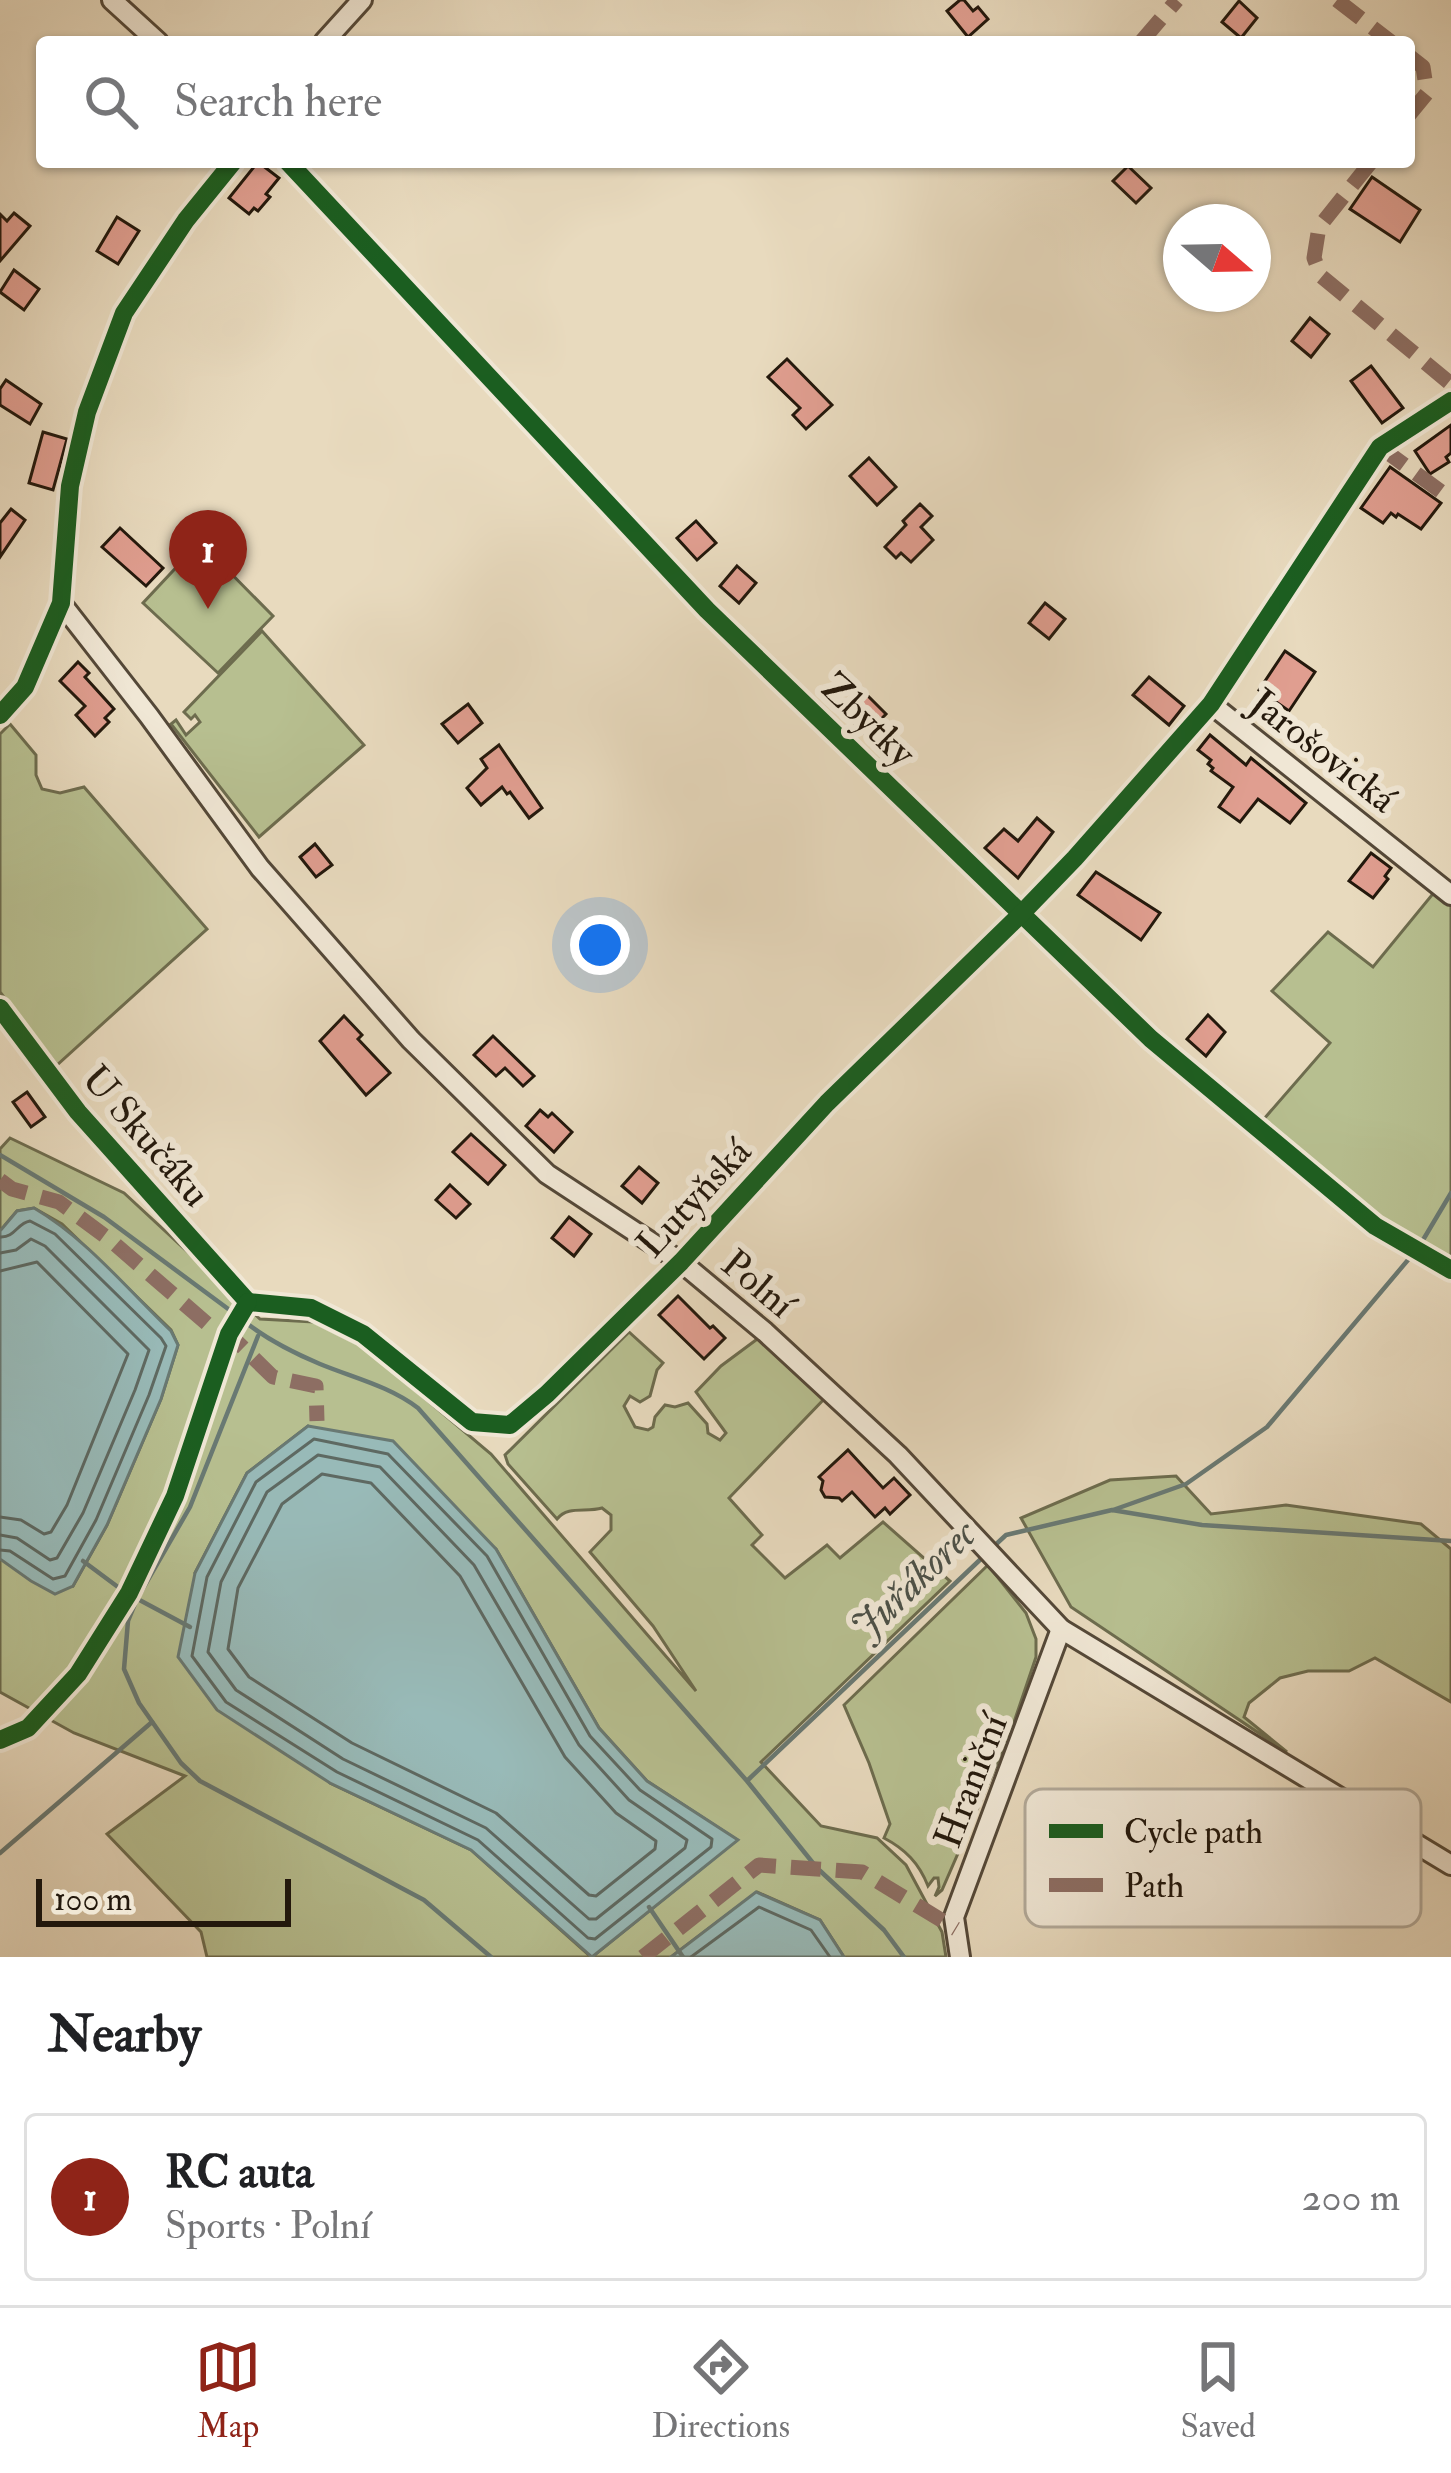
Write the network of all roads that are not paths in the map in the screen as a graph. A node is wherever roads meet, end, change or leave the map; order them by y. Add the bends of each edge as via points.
1 (112, 0) edge
2 (362, 0) edge
3 (151, 36) edge
4 (329, 36) edge
5 (227, 168) edge
6 (294, 168) edge
7 (1451, 400) edge
8 (61, 603) junction
9 (1211, 704) junction
10 (0, 715) edge
11 (1451, 895) edge
12 (1021, 914) junction
13 (0, 1007) edge
14 (682, 1262) junction
15 (1451, 1270) edge
16 (248, 1302) junction
17 (1061, 1629) junction
18 (0, 1740) edge
19 (1325, 1789) edge
20 (1421, 1847) edge
21 (1451, 1865) edge
22 (960, 1957) edge

1 - 3 street
2 - 4 street
5 - 8 street via 124,313 70,486
6 - 12 street, Zbytky via 706,610
7 - 9 street, Lutyňská via 1381,447
8 - 10 street via 25,687
8 - 14 street, Polní via 260,868 411,1040 547,1174
9 - 11 street, Jarošovická
9 - 12 street, Lutyňská
12 - 14 street, Lutyňská via 827,1103
12 - 15 street, Zbytky via 1151,1039 1375,1226
13 - 16 street, U Skučáku via 78,1112
14 - 16 street, Lutyňská via 510,1425 472,1422 363,1334 310,1308
14 - 17 street, Polní via 898,1455
16 - 18 street via 229,1334 175,1496 128,1593 78,1674 28,1728
17 - 19 street, Polní
17 - 22 street, Hraniční via 954,1917
20 - 21 street, Polní

